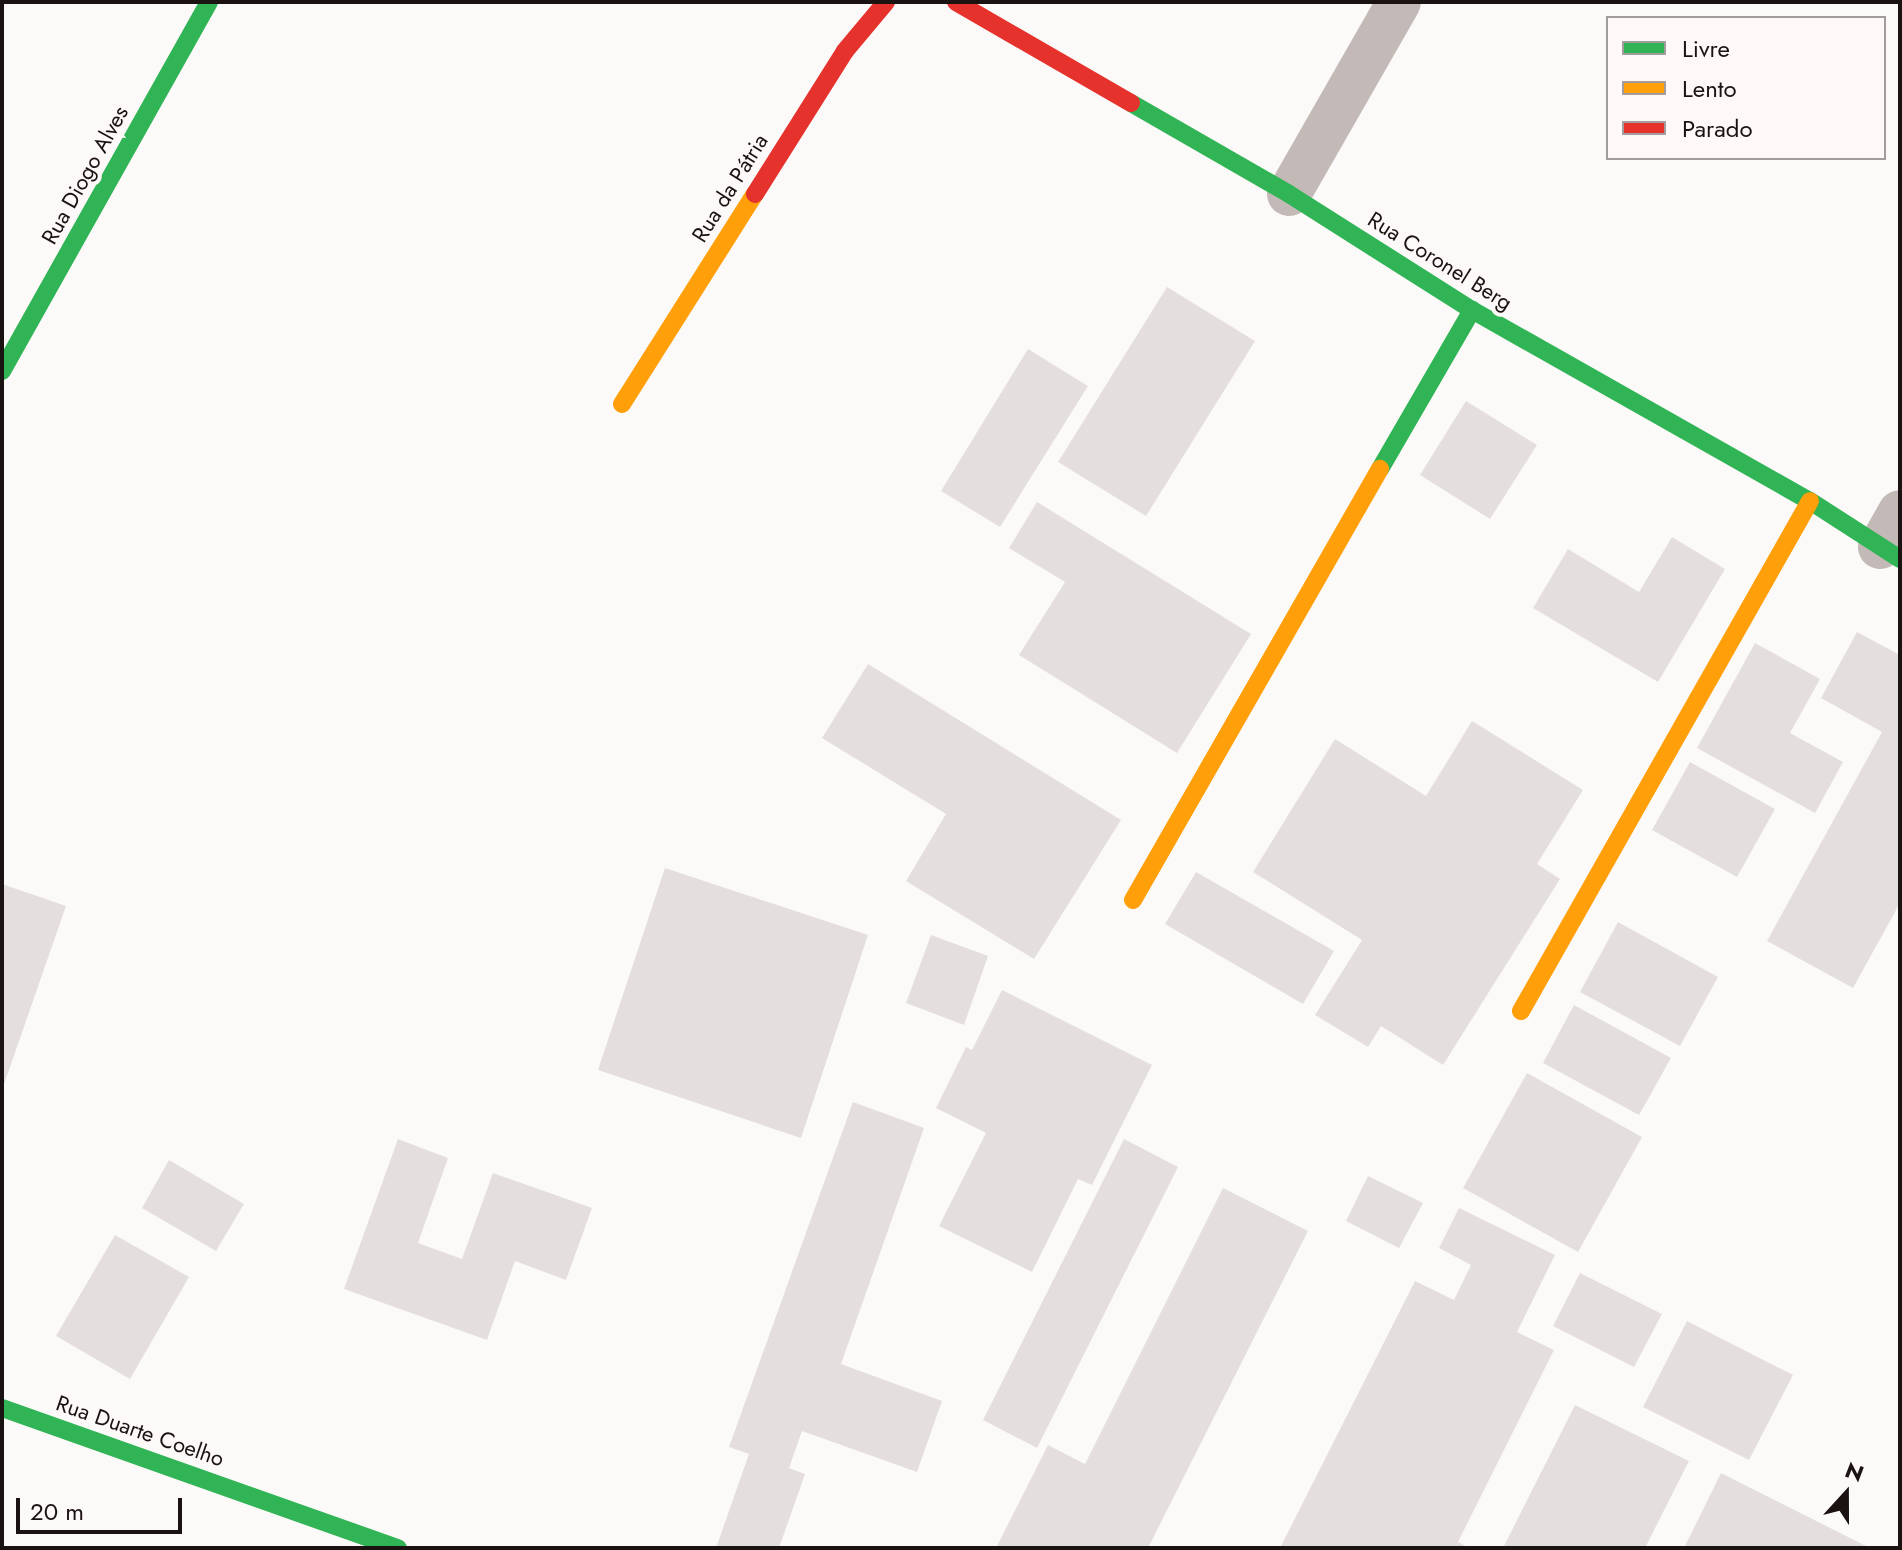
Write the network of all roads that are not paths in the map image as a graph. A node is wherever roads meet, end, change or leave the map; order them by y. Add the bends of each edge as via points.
1 (209, 2) edge
2 (886, 2) edge
3 (956, 2) edge
4 (1399, 2) edge
5 (1289, 194) junction
6 (1472, 310) junction
7 (2, 371) edge
8 (622, 404) dead end
9 (1810, 501) junction
10 (1893, 539) edge
11 (1133, 900) dead end
12 (1521, 1011) dead end
13 (2, 1408) edge
14 (398, 1548) edge

1 - 7 street, Rua Diogo Alves
2 - 8 street, Rua da Pátria via 845,51
3 - 5 street, Rua Coronel Berg
4 - 5 street
5 - 6 street, Rua Coronel Berg
6 - 9 street, Rua Coronel Berg
6 - 11 street
9 - 10 street, Rua Coronel Berg
9 - 12 street
13 - 14 street, Rua Duarte Coelho

